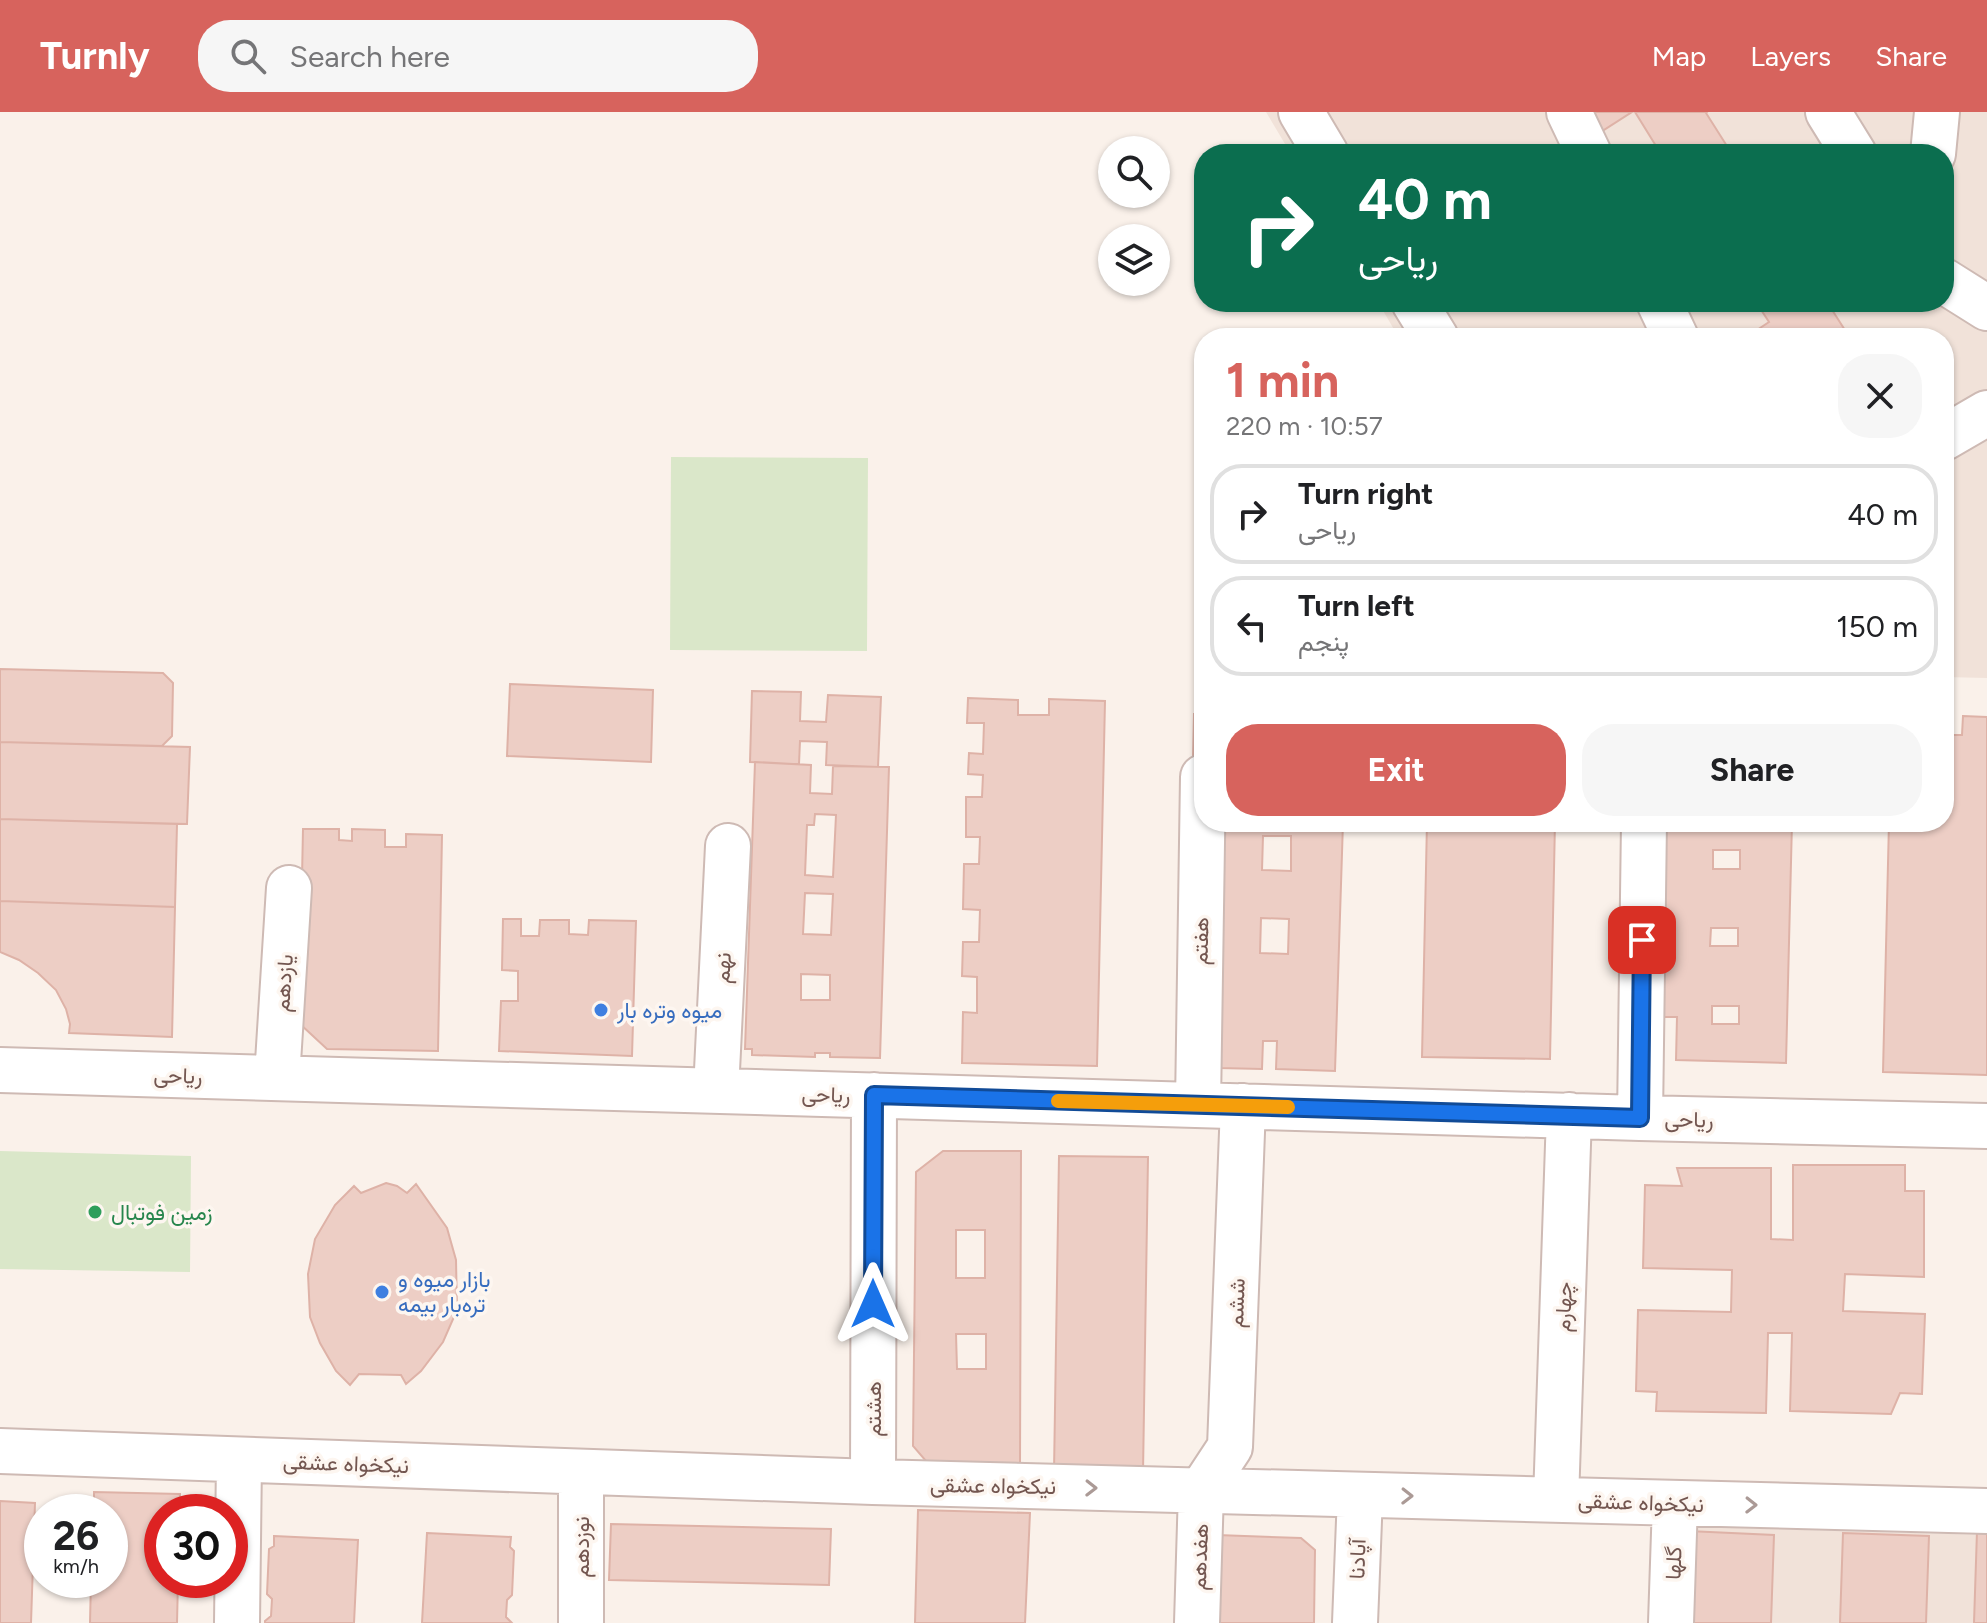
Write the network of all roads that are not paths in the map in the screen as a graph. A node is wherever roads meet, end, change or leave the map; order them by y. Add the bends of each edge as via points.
1 (1301, 112) edge
2 (1569, 112) edge
3 (1828, 112) edge
4 (1937, 112) edge
5 (1320, 144) edge
6 (1584, 144) edge
7 (1848, 144) edge
8 (1934, 144) edge
9 (1954, 287) edge
10 (1987, 308) edge
11 (1987, 413) edge
12 (1954, 432) edge
13 (1202, 832) edge
14 (1644, 832) edge
15 (728, 846) dead end
16 (289, 888) dead end
17 (0, 1070) edge
18 (277, 1078) junction
19 (716, 1091) junction
20 (874, 1095) junction
21 (1198, 1105) junction
22 (1243, 1106) junction
23 (1569, 1115) junction
24 (1640, 1118) junction
25 (1987, 1126) edge
26 (0, 1451) edge
27 (239, 1460) junction
28 (581, 1472) junction
29 (873, 1482) junction
30 (1201, 1491) junction
31 (1360, 1495) junction
32 (1556, 1500) junction
33 (1675, 1503) junction
34 (1987, 1511) edge
35 (237, 1623) edge
36 (581, 1623) edge
37 (1197, 1623) edge
38 (1355, 1623) edge
39 (1671, 1623) edge

1 - 5 street
2 - 6 street
3 - 7 street
4 - 8 street
9 - 10 street
11 - 12 street
13 - 21 street, هفتم
14 - 24 street
15 - 19 street, نهم
16 - 18 street, یازدهم
17 - 18 street, ریاحی
18 - 19 street, ریاحی
19 - 20 street, ریاحی
20 - 21 street, ریاحی
20 - 29 street, هشتم
21 - 22 street, ریاحی
22 - 23 street, ریاحی
22 - 30 street, ششم via 1230,1447
23 - 24 street, ریاحی
23 - 32 street, چهارم
24 - 25 street, ریاحی
26 - 27 street, نیکخواه عشقی
27 - 28 street, نیکخواه عشقی
27 - 35 street
28 - 29 street, نیکخواه عشقی
28 - 36 street, نوزدهم
29 -> 30 street, نیکخواه عشقی
30 - 31 street, نیکخواه عشقی
30 - 37 street, هفدهم
31 -> 32 street, نیکخواه عشقی
31 - 38 street, آپادنا
32 - 33 street, نیکخواه عشقی
33 -> 34 street, نیکخواه عشقی
33 - 39 street, گلها

